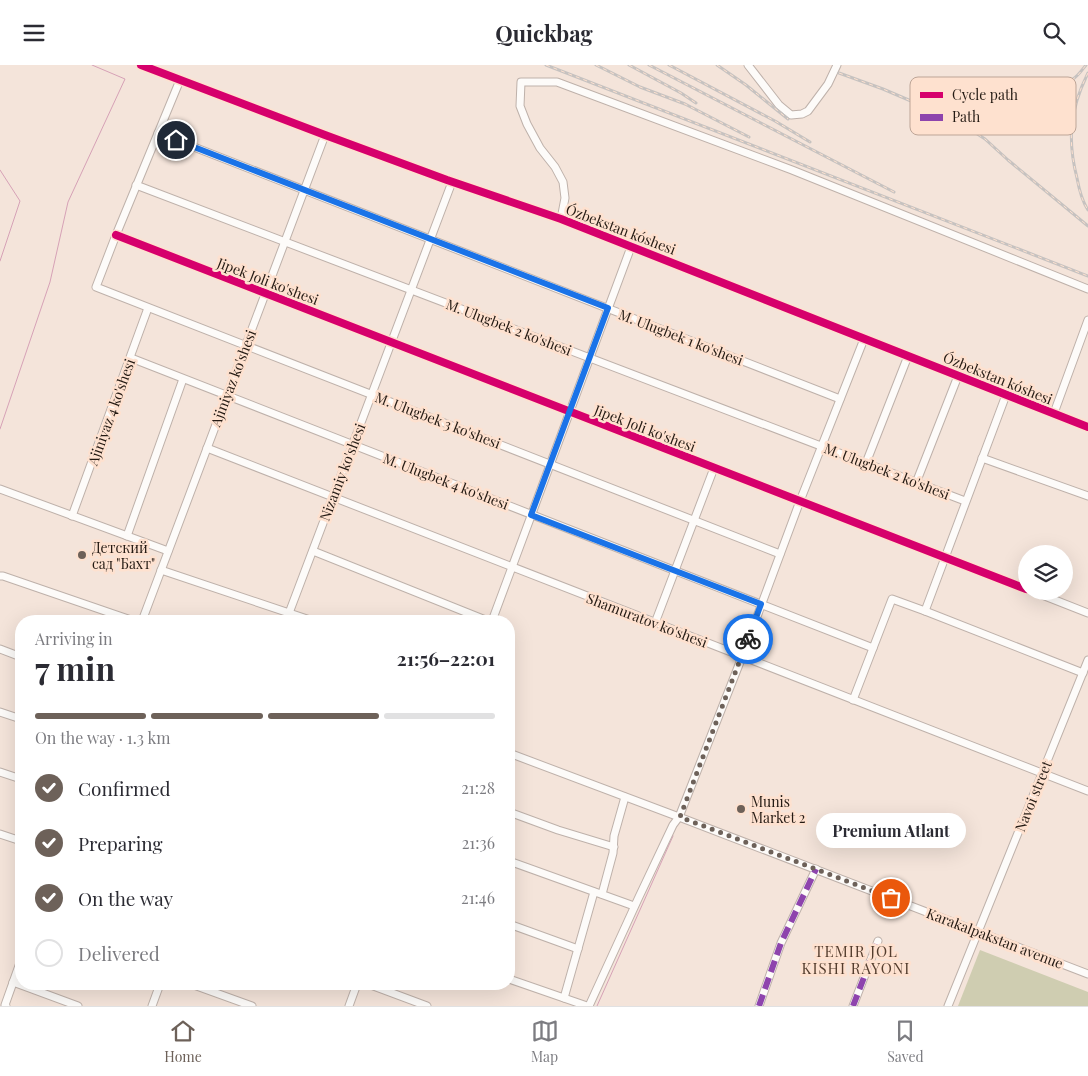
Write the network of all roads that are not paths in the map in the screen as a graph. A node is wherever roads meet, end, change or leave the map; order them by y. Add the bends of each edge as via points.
1 (141, 65) edge
2 (748, 65) edge
3 (837, 65) edge
4 (180, 80) junction
5 (158, 133) junction
6 (325, 135) junction
7 (452, 182) junction
8 (136, 185) junction
9 (304, 190) junction
10 (560, 219) junction
11 (116, 235) junction
12 (430, 239) junction
13 (284, 241) junction
14 (631, 247) junction
15 (1088, 289) edge
16 (411, 290) junction
17 (265, 293) junction
18 (148, 307) junction
19 (608, 308) junction
20 (1088, 319) edge
21 (864, 339) junction
22 (391, 342) junction
23 (245, 345) junction
24 (908, 356) junction
25 (130, 358) junction
26 (589, 358) junction
27 (958, 376) junction
28 (183, 379) junction
29 (372, 395) junction
30 (1006, 395) junction
31 (226, 396) junction
32 (840, 399) junction
33 (570, 411) junction
34 (1054, 413) junction
35 (1088, 427) edge
36 (353, 445) junction
37 (822, 446) junction
38 (206, 448) junction
39 (982, 457) junction
40 (866, 463) junction
41 (550, 464) junction
42 (714, 468) junction
43 (916, 483) junction
44 (0, 489) edge
45 (333, 497) junction
46 (1088, 497) edge
47 (800, 501) junction
48 (965, 501) junction
49 (531, 515) junction
50 (72, 516) junction
51 (694, 521) junction
52 (127, 536) junction
53 (168, 551) junction
54 (312, 551) junction
55 (780, 554) junction
56 (945, 557) junction
57 (512, 567) junction
58 (161, 570) junction
59 (675, 571) junction
60 (0, 576) edge
61 (1018, 586) edge
62 (1055, 600) edge
63 (761, 604) junction
64 (925, 611) junction
65 (289, 613) junction
66 (1088, 613) edge
67 (117, 615) edge
68 (144, 615) edge
69 (295, 615) edge
70 (475, 615) edge
71 (492, 615) edge
72 (655, 623) junction
73 (873, 648) junction
74 (0, 649) edge
75 (15, 655) edge
76 (742, 657) junction
77 (1088, 659) edge
78 (1083, 673) junction
79 (853, 700) junction
80 (0, 712) edge
81 (15, 717) edge
82 (515, 755) edge
83 (0, 771) edge
84 (1042, 773) junction
85 (15, 777) edge
86 (1088, 791) edge
87 (625, 797) junction
88 (515, 814) edge
89 (680, 817) junction
90 (0, 834) edge
91 (15, 839) edge
92 (614, 847) junction
93 (515, 863) edge
94 (816, 869) junction
95 (594, 892) junction
96 (602, 894) junction
97 (634, 906) junction
98 (515, 926) edge
99 (977, 931) junction
100 (878, 941) dead end
101 (578, 949) junction
102 (1088, 974) edge
103 (15, 977) edge
104 (515, 981) edge
105 (13, 983) joint
106 (33, 990) edge
107 (158, 990) edge
108 (208, 990) edge
109 (355, 990) edge
110 (384, 990) edge
111 (564, 998) junction
112 (6, 1006) edge
113 (78, 1006) edge
114 (152, 1006) edge
115 (252, 1006) edge
116 (349, 1006) edge
117 (427, 1006) edge
118 (588, 1006) edge
119 (759, 1006) edge
120 (853, 1006) edge
121 (948, 1006) edge

1 - 4 street, Ózbekstan kóshesi
2 - 3 street via 779,105 791,115 808,111 828,84
4 - 5 street
4 - 6 street, Ózbekstan kóshesi
5 - 8 street
5 - 9 street, M. Ulugbek 1 ko'shesi
6 - 7 street, Ózbekstan kóshesi
6 - 9 street, Ajiniyaz ko'shesi
7 - 10 street, Ózbekstan kóshesi
7 - 12 street, Nizamiy ko'shesi
8 - 11 street
8 - 13 street, M. Ulugbek 2 ko'shesi
9 - 12 street, M. Ulugbek 1 ko'shesi
9 - 13 street, Ajiniyaz ko'shesi
10 - 14 street, Ózbekstan kóshesi
10 - 15 street via 565,198 563,182 527,124 520,106 521,82 557,82 792,170
11 - 17 street, Jipek Joli ko'shesi
11 - 18 street, M. Ulugbek 3 ko'shesi via 96,287
12 - 16 street, Nizamiy ko'shesi
12 - 19 street, M. Ulugbek 1 ko'shesi
13 - 16 street, M. Ulugbek 2 ko'shesi
13 - 17 street, Ajiniyaz ko'shesi
14 - 19 street
14 - 21 street, Ózbekstan kóshesi
16 - 22 street, Nizamiy ko'shesi
16 - 26 street, M. Ulugbek 2 ko'shesi
17 - 22 street, Jipek Joli ko'shesi
17 - 23 street, Ajiniyaz ko'shesi
18 - 23 street, M. Ulugbek 3 ko'shesi
18 - 25 street, Ajiniyaz 4 ko'shesi
19 - 26 street
19 - 32 street, M. Ulugbek 1 ko'shesi
20 - 34 street
21 - 24 street, Ózbekstan kóshesi
21 - 32 street
22 - 29 street, Nizamiy ko'shesi
22 - 33 street, Jipek Joli ko'shesi
23 - 29 street, M. Ulugbek 3 ko'shesi
23 - 31 street, Ajiniyaz ko'shesi
24 - 27 street, Ózbekstan kóshesi
24 - 40 street
25 - 28 street, M. Ulugbek 4 ko'shesi
25 - 50 street, Ajiniyaz 4 ko'shesi
26 - 33 street
26 - 37 street, M. Ulugbek 2 ko'shesi
27 - 30 street, Ózbekstan kóshesi
27 - 43 street
28 - 31 street, M. Ulugbek 4 ko'shesi
28 - 52 street
29 - 36 street, Nizamiy ko'shesi
29 - 41 street, M. Ulugbek 3 ko'shesi
30 - 34 street, Ózbekstan kóshesi
30 - 39 street
31 - 36 street, M. Ulugbek 4 ko'shesi
31 - 38 street, Ajiniyaz ko'shesi
32 - 37 street
33 - 41 street
33 - 42 street, Jipek Joli ko'shesi
34 - 35 street, Ózbekstan kóshesi
36 - 45 street, Nizamiy ko'shesi
36 - 49 street, M. Ulugbek 4 ko'shesi
37 - 40 street, M. Ulugbek 2 ko'shesi
37 - 47 street
38 - 45 street, Shamuratov ko'shesi
38 - 53 street, Ajiniyaz ko'shesi
39 - 46 street
39 - 48 street
40 - 43 street, M. Ulugbek 2 ko'shesi
41 - 49 street
41 - 51 street, M. Ulugbek 3 ko'shesi
42 - 47 street, Jipek Joli ko'shesi
42 - 51 street
43 - 48 street, M. Ulugbek 2 ko'shesi
44 - 50 street
45 - 54 street, Nizamiy ko'shesi
45 - 57 street, Shamuratov ko'shesi
47 - 55 street
47 - 56 street, Jipek Joli ko'shesi
48 - 56 street
49 - 57 street
49 - 59 street, M. Ulugbek 4 ko'shesi
50 - 52 street
51 - 55 street, M. Ulugbek 3 ko'shesi
51 - 59 street
52 - 53 street
53 - 58 street, Ajiniyaz ko'shesi
54 - 65 street, Nizamiy ko'shesi
54 - 70 street
55 - 63 street
56 - 61 street, Jipek Joli ko'shesi
56 - 64 street
57 - 71 street
57 - 72 street, Shamuratov ko'shesi
58 - 65 street
58 - 68 street, Ajiniyaz ko'shesi
59 - 63 street, M. Ulugbek 4 ko'shesi
59 - 72 street
60 - 67 street
62 - 66 street
63 - 73 street, M. Ulugbek 4 ko'shesi
63 - 76 street
64 - 73 street via 892,599
64 - 78 street
65 - 69 street
72 - 76 street, Shamuratov ko'shesi
73 - 79 street
74 - 75 street
76 - 79 street, Shamuratov ko'shesi
76 - 89 street
77 - 78 street, Navoi street
78 - 84 street, Navoi street
79 - 84 street, Shamuratov ko'shesi
80 - 81 street
82 - 87 street, Karakalpakstan avenue
83 - 85 street
84 - 86 street, Shamuratov ko'shesi
84 - 99 street, Navoi street
87 - 89 street, Karakalpakstan avenue
87 - 92 street
88 - 92 street
89 - 94 street, Karakalpakstan avenue
89 - 97 street via 673,825
90 - 91 street
92 - 96 street
93 - 95 street
94 - 99 street, Karakalpakstan avenue
94 - 119 street via 781,943
95 - 96 street
95 - 101 street
96 - 97 street
97 - 118 street
98 - 101 street
99 - 102 street, Karakalpakstan avenue
99 - 121 street, Navoi street
100 - 120 street
101 - 111 street
103 - 105 street
104 - 111 street
105 - 112 street
106 - 113 street
107 - 114 street
108 - 115 street
109 - 116 street
110 - 117 street
111 - 118 street

